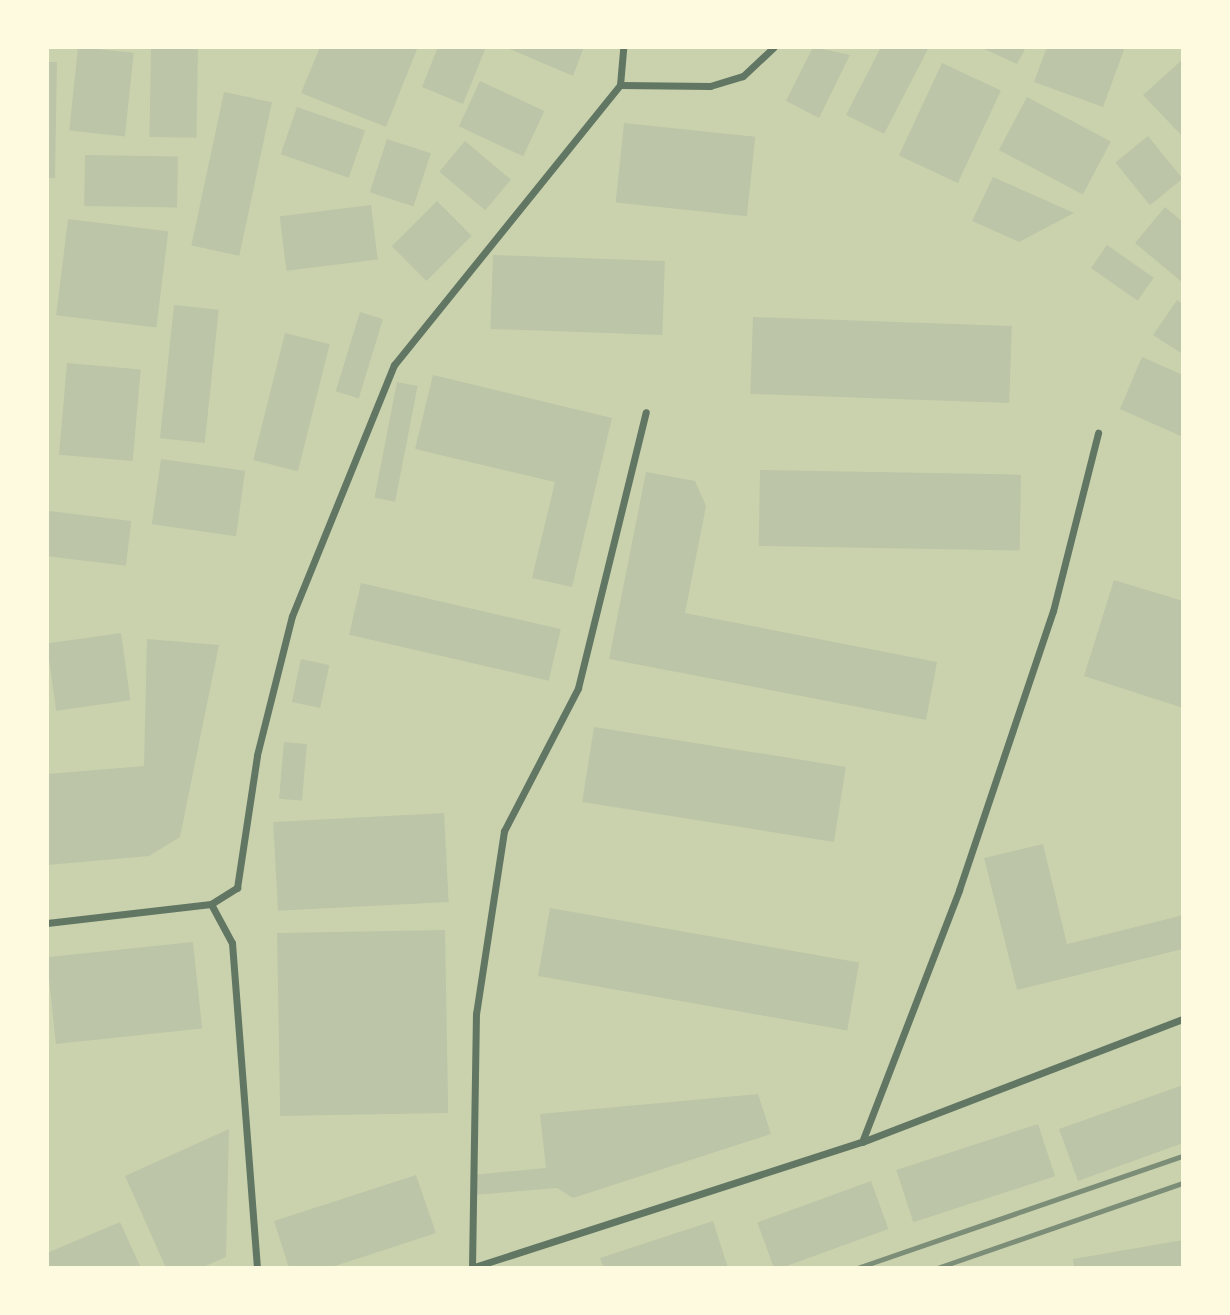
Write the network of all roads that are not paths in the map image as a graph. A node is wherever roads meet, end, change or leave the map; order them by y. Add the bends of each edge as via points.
1 (623, 47) edge
2 (774, 47) edge
3 (620, 85) junction
4 (646, 412) dead end
5 (1098, 433) dead end
6 (211, 904) junction
7 (47, 923) edge
8 (1183, 1019) edge
9 (862, 1142) junction
10 (472, 1267) edge
11 (257, 1268) edge

1 - 3 street
2 - 3 street via 743,76 710,86
3 - 6 street via 394,365 292,616 257,755 237,888
4 - 10 street via 578,688 503,831 476,1014
5 - 9 street via 1048,624 959,890
6 - 7 street
6 - 11 street via 232,943
8 - 9 street
9 - 10 street

